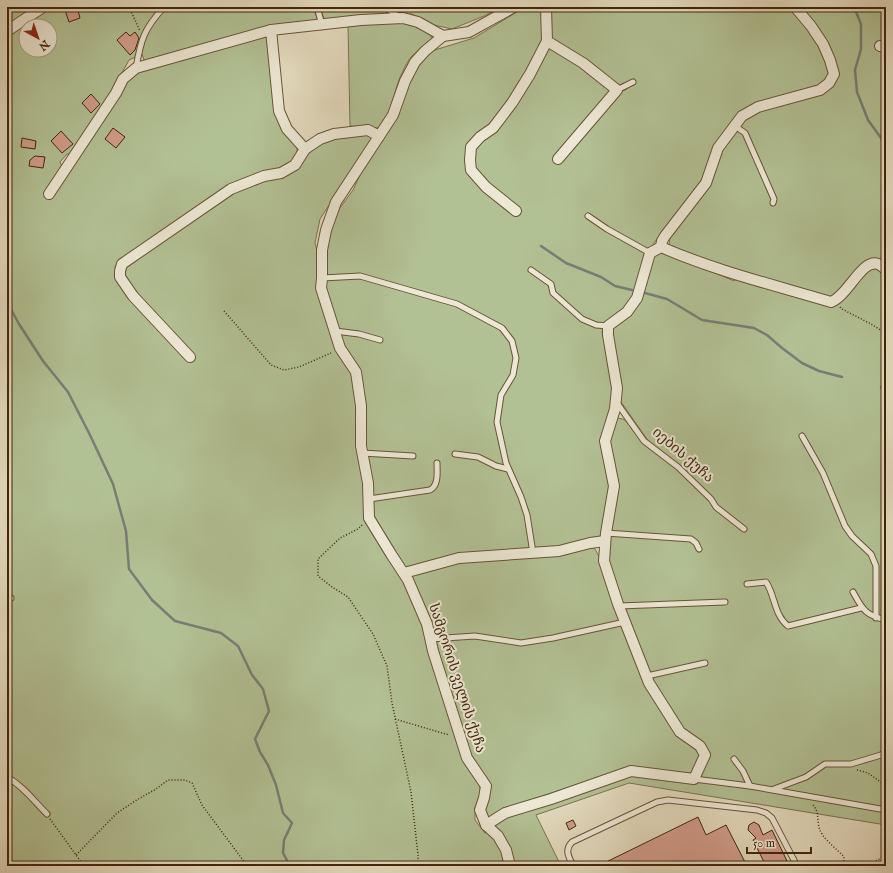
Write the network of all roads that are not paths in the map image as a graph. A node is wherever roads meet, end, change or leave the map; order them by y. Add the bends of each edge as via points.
1 (42, 7) edge
2 (164, 7) edge
3 (316, 7) edge
4 (384, 7) edge
5 (514, 7) edge
6 (546, 7) edge
7 (795, 7) edge
8 (403, 18) junction
9 (322, 25) junction
10 (271, 30) junction
11 (7, 31) edge
12 (443, 36) junction
13 (547, 41) junction
14 (136, 68) junction
15 (632, 82) dead end
16 (617, 90) junction
17 (735, 126) junction
18 (379, 136) junction
19 (305, 149) junction
20 (558, 159) dead end
21 (49, 194) dead end
22 (773, 203) dead end
23 (516, 211) dead end
24 (588, 216) dead end
25 (661, 247) junction
26 (650, 253) junction
27 (531, 270) dead end
28 (886, 270) edge
29 (322, 278) junction
30 (608, 326) junction
31 (335, 331) junction
32 (380, 340) dead end
33 (190, 357) dead end
34 (616, 402) junction
35 (802, 436) dead end
36 (362, 453) junction
37 (455, 454) dead end
38 (413, 456) dead end
39 (438, 463) dead end
40 (508, 469) junction
41 (369, 499) junction
42 (744, 529) dead end
43 (606, 537) junction
44 (699, 549) dead end
45 (533, 553) junction
46 (404, 573) junction
47 (747, 584) dead end
48 (853, 592) dead end
49 (725, 602) dead end
50 (619, 606) junction
51 (861, 608) junction
52 (876, 618) junction
53 (886, 620) edge
54 (625, 622) junction
55 (430, 639) junction
56 (705, 663) dead end
57 (647, 676) junction
58 (886, 751) edge
59 (734, 759) dead end
60 (7, 777) edge
61 (694, 779) junction
62 (750, 786) junction
63 (773, 790) junction
64 (886, 810) edge
65 (47, 814) road end
66 (486, 824) junction
67 (510, 866) edge
68 (573, 866) edge
69 (797, 866) edge

1 - 11 street
2 - 14 lane via 150,22 141,42
3 - 9 lane
4 - 8 lane
5 - 12 street via 469,32
6 - 13 street
7 - 17 street via 823,44 834,74 829,83 820,90 758,107 742,116
8 - 9 street
8 - 12 street via 418,22
9 - 10 street
10 - 14 street
10 - 19 street via 279,111 287,130
12 - 18 street via 415,62 392,115
13 - 16 street via 583,63
13 - 23 street via 512,103 493,128 471,147 471,170 486,187
14 - 21 street via 123,79
15 - 16 lane
16 - 20 street
17 - 22 lane via 745,133 774,199
17 - 25 street via 718,148 706,183 665,236
18 - 19 street via 368,130 334,134
18 - 29 street via 336,202 322,250
19 - 33 street via 295,165 282,173 264,176 231,189 122,264 120,278 133,296
24 - 26 lane via 606,230
25 - 26 street
25 - 28 street via 740,276 831,302 853,282 862,268 878,264
26 - 30 street via 637,298 627,312
27 - 30 lane via 551,284 554,293 582,319 596,325
29 - 31 street via 321,288
29 - 40 lane via 360,276 457,304 502,328 512,341 516,358 513,376 501,395 497,422
30 - 34 street via 617,388
31 - 32 lane
31 - 36 street via 340,348 356,372 361,406
34 - 42 lane, იების ქუჩა via 644,441 678,467 716,507
34 - 43 street via 605,441 614,486
35 - 52 lane via 823,473 845,526 871,554 876,566
36 - 38 lane
36 - 41 street
37 - 40 lane via 478,457
39 - 41 lane via 435,488
40 - 45 lane via 527,515
41 - 46 street, სამგორის ველის ქუჩა via 369,518
43 - 44 lane via 691,539
43 - 45 street via 559,551
43 - 50 street via 604,561
45 - 46 street via 459,558
46 - 55 street, სამგორის ველის ქუჩა via 427,624
47 - 51 lane via 766,582 780,616 788,626
48 - 51 lane
49 - 50 lane
50 - 54 street
51 - 52 lane
52 - 53 lane
54 - 55 lane via 521,643 475,636
54 - 57 street
55 - 66 street, სამგორის ველის ქუჩა via 467,758 486,786 480,810
56 - 57 lane
57 - 61 street via 680,732 700,746 705,755
58 - 63 lane via 881,755 851,764 825,764 806,777
59 - 62 lane
60 - 65 lane
61 - 62 lane
61 - 66 street via 631,771 505,813
62 - 63 lane
63 - 64 lane
66 - 67 street, სამგორის ველის ქუჩა via 504,846
68 - 69 lane via 567,854 572,842 657,802 668,800 766,813 772,818

